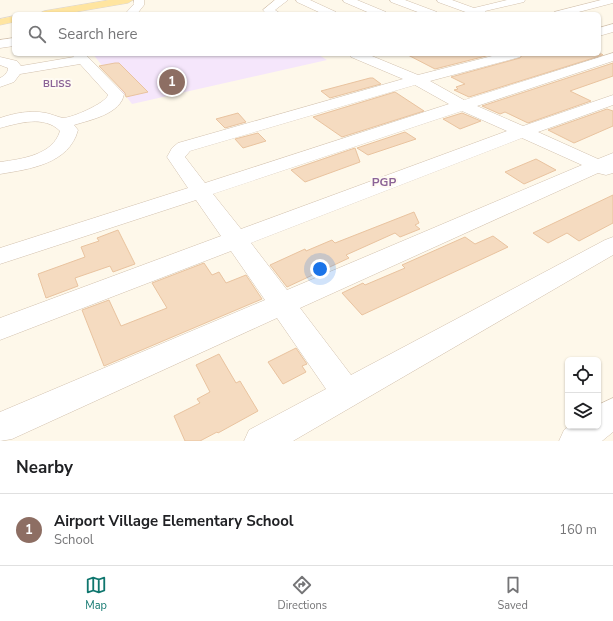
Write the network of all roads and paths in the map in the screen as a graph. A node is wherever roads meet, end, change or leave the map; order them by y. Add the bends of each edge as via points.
1 (128, 0) edge
2 (139, 0) edge
3 (283, 0) edge
4 (301, 0) edge
5 (348, 0) edge
6 (395, 0) edge
7 (442, 0) edge
8 (520, 0) edge
9 (613, 0) edge
10 (56, 12) edge
11 (133, 12) edge
12 (272, 12) edge
13 (328, 12) edge
14 (377, 12) edge
15 (428, 12) edge
16 (477, 12) edge
17 (566, 12) edge
18 (613, 28) edge
19 (601, 31) edge
20 (12, 42) edge
21 (0, 44) edge
22 (601, 50) edge
23 (613, 54) edge
24 (361, 56) edge
25 (391, 56) dead end
26 (507, 56) edge
27 (80, 57) edge
28 (613, 57) edge
29 (370, 60) junction
30 (0, 61) edge
31 (15, 71) junction
32 (417, 80) junction
33 (0, 83) edge
34 (613, 100) edge
35 (462, 105) junction
36 (0, 106) edge
37 (3, 122) edge
38 (64, 123) junction
39 (522, 132) junction
40 (608, 166) edge
41 (0, 168) edge
42 (201, 192) junction
43 (237, 240) junction
44 (613, 246) edge
45 (0, 256) edge
46 (282, 303) junction
47 (0, 329) edge
48 (347, 394) junction
49 (613, 413) edge
50 (0, 428) edge
51 (591, 433) edge
52 (262, 441) edge

1 - 10 main road
2 - 11 street via 139,5
3 - 12 street via 268,10
4 - 13 street
5 - 14 street
6 - 15 street
7 - 16 street
8 - 16 street
9 - 17 street
18 - 19 street
20 - 21 street
22 - 23 street
24 - 29 street
25 - 29 street
26 - 32 street
27 - 31 street
27 - 38 street via 116,94 116,98 106,107
28 - 35 street
29 - 32 street
30 - 31 street via 12,64
31 - 33 street via 9,79
32 - 35 street
32 - 42 street via 184,147 176,156
34 - 39 street
35 - 39 street
35 - 42 street
36 - 37 street
37 - 38 street via 40,117
38 - 41 street via 69,130 68,137 56,150 34,161
39 - 40 street
39 - 43 street
40 - 46 street
42 - 43 street
42 - 45 street
43 - 46 street
43 - 47 street
44 - 48 street
46 - 48 street
46 - 50 street
48 - 52 street
49 - 51 street

